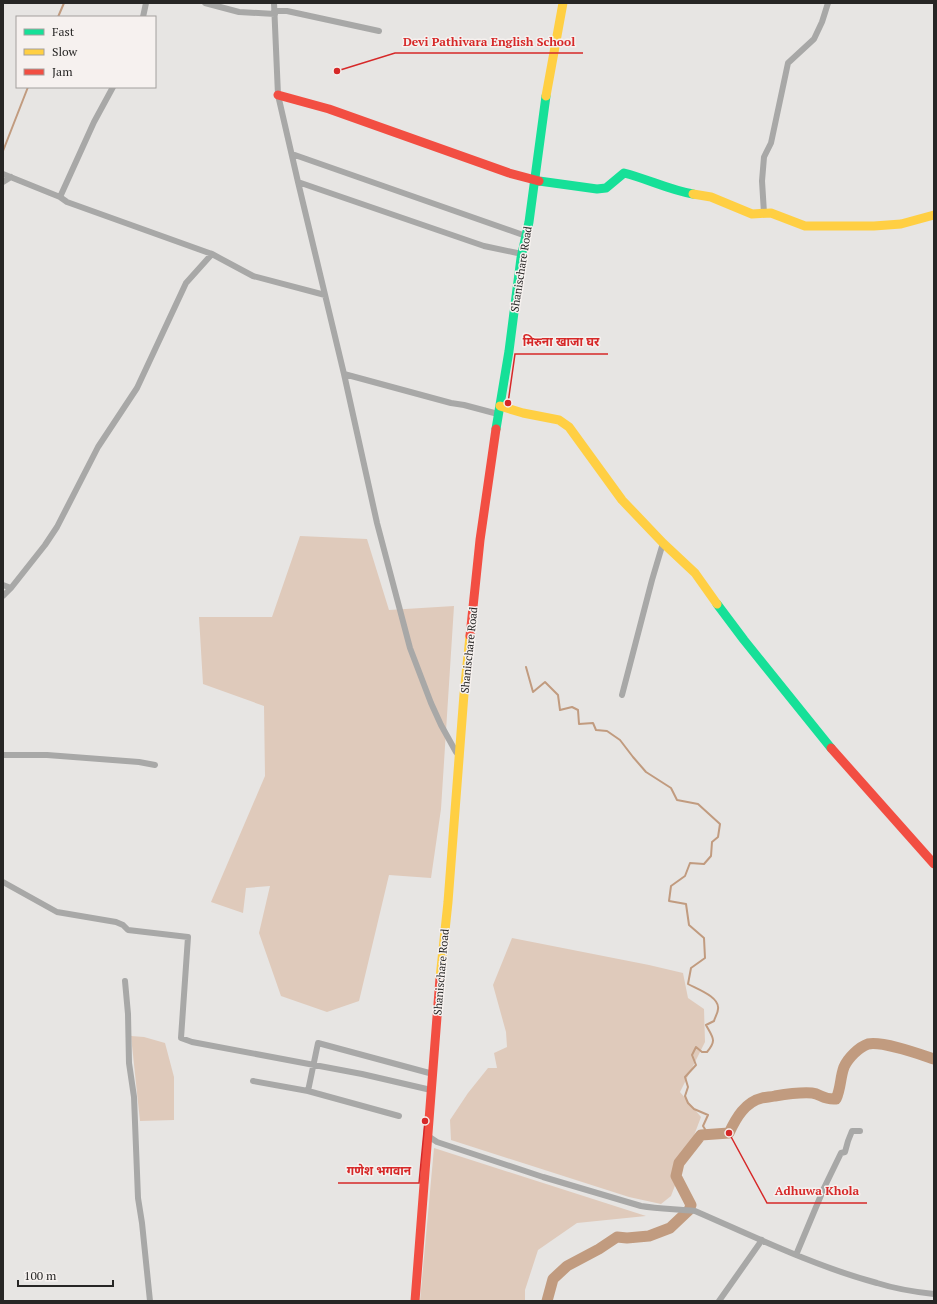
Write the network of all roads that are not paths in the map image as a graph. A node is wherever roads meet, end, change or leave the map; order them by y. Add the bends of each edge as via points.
1 (146, 3) edge
2 (205, 3) edge
3 (274, 3) edge
4 (563, 3) edge
5 (828, 3) edge
6 (275, 13) junction
7 (143, 16) edge
8 (379, 31) dead end
9 (112, 88) edge
10 (278, 95) junction
11 (292, 154) junction
12 (3, 174) edge
13 (11, 177) junction
14 (534, 180) junction
15 (3, 182) edge
16 (298, 182) junction
17 (60, 197) junction
18 (764, 213) junction
19 (934, 215) edge
20 (526, 236) junction
21 (212, 254) junction
22 (522, 254) junction
23 (325, 294) junction
24 (344, 374) junction
25 (499, 410) junction
26 (663, 543) junction
27 (3, 585) edge
28 (11, 588) junction
29 (3, 596) edge
30 (622, 696) dead end
31 (3, 755) edge
32 (460, 757) junction
33 (155, 765) dead end
34 (934, 864) edge
35 (3, 882) edge
36 (125, 981) dead end
37 (313, 1065) junction
38 (433, 1074) junction
39 (253, 1082) dead end
40 (432, 1090) junction
41 (308, 1091) junction
42 (399, 1116) dead end
43 (860, 1131) dead end
44 (428, 1136) junction
45 (762, 1240) junction
46 (796, 1255) junction
47 (934, 1294) edge
48 (150, 1301) edge
49 (415, 1301) edge
50 (719, 1301) edge

1 - 7 street
2 - 6 street via 239,12
3 - 6 street
4 - 14 street, Shanischare Road
5 - 18 street via 814,39 788,63 771,143 764,157
6 - 8 street via 287,11
6 - 10 street
9 - 17 street
10 - 11 street
10 - 14 street via 329,108
11 - 16 street
11 - 20 street
12 - 13 street
13 - 15 street
13 - 17 street
14 - 18 street via 597,189 606,188 624,173 676,191 711,197 752,214
14 - 20 street, Shanischare Road
16 - 22 street via 484,246
16 - 23 street
17 - 21 street via 67,202
18 - 19 street via 771,213 805,226 901,224
20 - 22 street, Shanischare Road
21 - 23 street via 253,276
21 - 28 street via 186,283 137,388 98,447 57,527
22 - 25 street, Shanischare Road
23 - 24 street
24 - 25 street via 450,403
24 - 32 street via 377,523 410,648 438,718
25 - 26 street via 559,420 569,427 622,500
25 - 32 street, Shanischare Road via 480,540
26 - 30 street
26 - 34 street via 695,573 744,640 840,759
27 - 28 street
28 - 29 street
31 - 33 street via 47,755
32 - 38 street, Shanischare Road
35 - 37 street via 58,912 116,922 128,930 188,937 181,1038
36 - 48 street via 129,1063 134,1097 138,1198
37 - 38 street via 318,1043
37 - 40 street
37 - 41 street
38 - 40 street, Shanischare Road
39 - 41 street
40 - 44 street, Shanischare Road
41 - 42 street
43 - 46 street via 852,1131 845,1152 841,1153
44 - 45 street via 445,1145 542,1177 641,1206 695,1211
44 - 49 street, Shanischare Road
45 - 46 street
45 - 50 street
46 - 47 street via 877,1283

